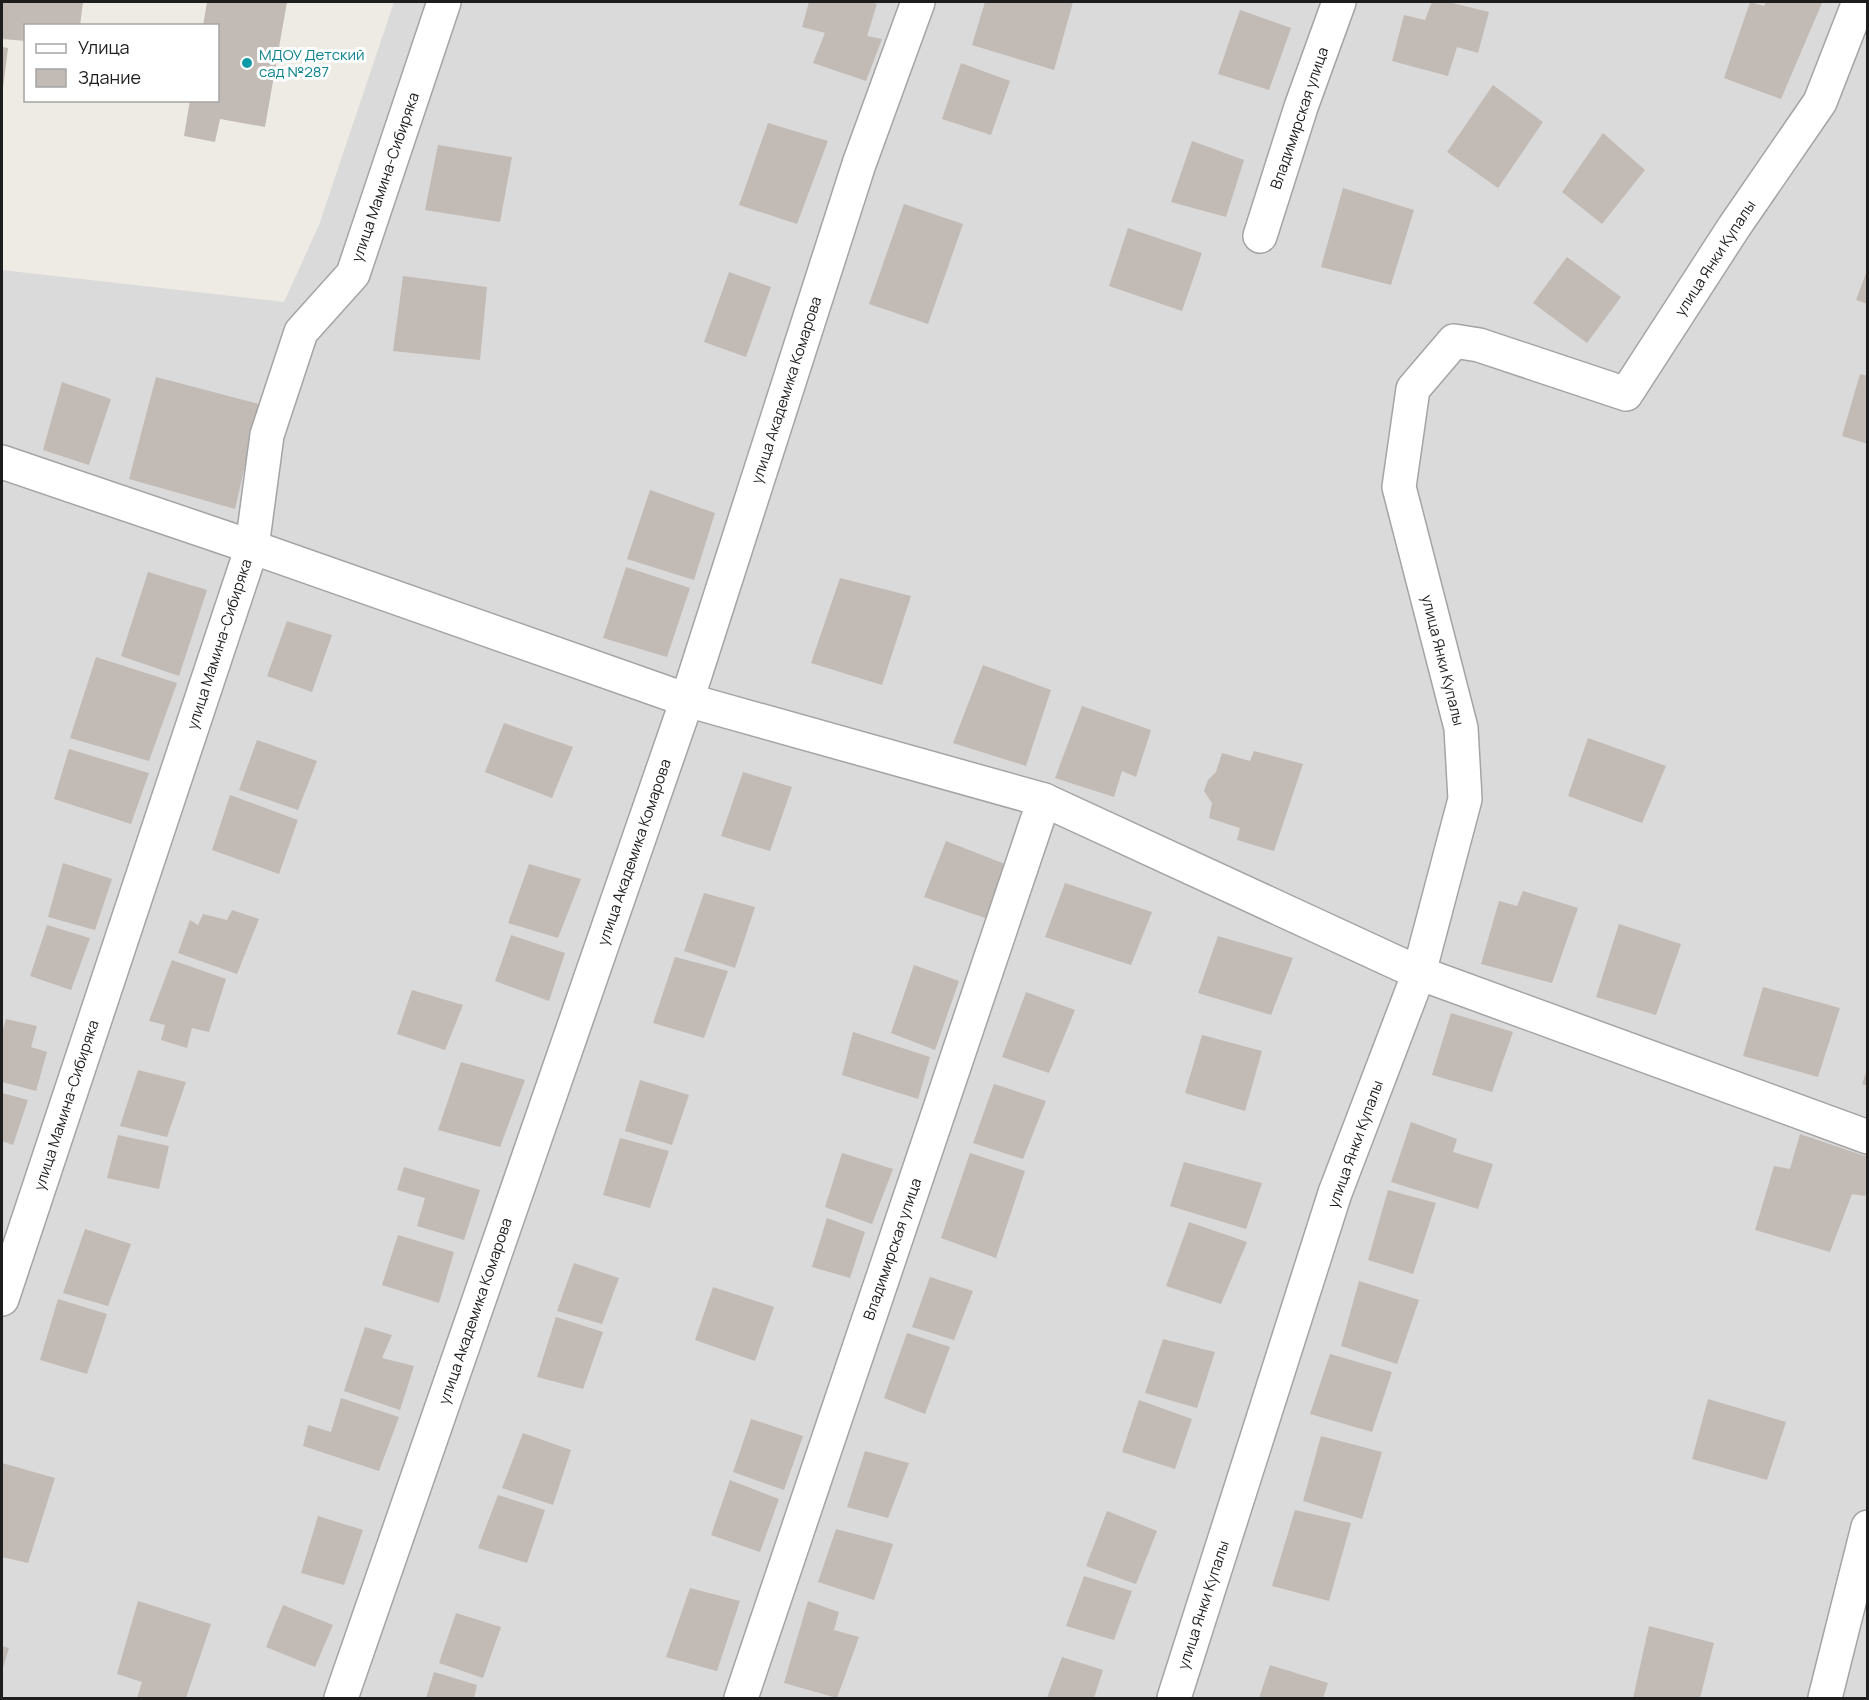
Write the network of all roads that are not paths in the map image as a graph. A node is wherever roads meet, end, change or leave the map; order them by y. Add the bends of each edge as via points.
1 (444, 2) edge
2 (918, 2) edge
3 (1339, 2) edge
4 (1859, 2) edge
5 (1260, 236) dead end
6 (2, 462) edge
7 (252, 547) junction
8 (687, 700) junction
9 (1044, 800) junction
10 (1419, 973) junction
11 (1868, 1137) edge
12 (2, 1299) edge
13 (1868, 1527) edge
14 (340, 1698) edge
15 (741, 1698) edge
16 (1174, 1698) edge
17 (1825, 1698) edge

1 - 7 street, улица Мамина-Сибиряка via 353,274 300,332 267,435
2 - 8 street, улица Академика Комарова via 859,164
3 - 5 street, Владимирская улица via 1300,107
4 - 10 street, улица Янки Купалы via 1820,102 1734,226 1626,394 1479,345 1454,341 1413,389 1400,487 1461,728 1465,799
6 - 7 street
7 - 8 street
7 - 12 street, улица Мамина-Сибиряка
8 - 9 street
8 - 14 street, улица Академика Комарова
9 - 10 street
9 - 15 street, Владимирская улица
10 - 11 street
10 - 16 street, улица Янки Купалы via 1335,1193
13 - 17 street

